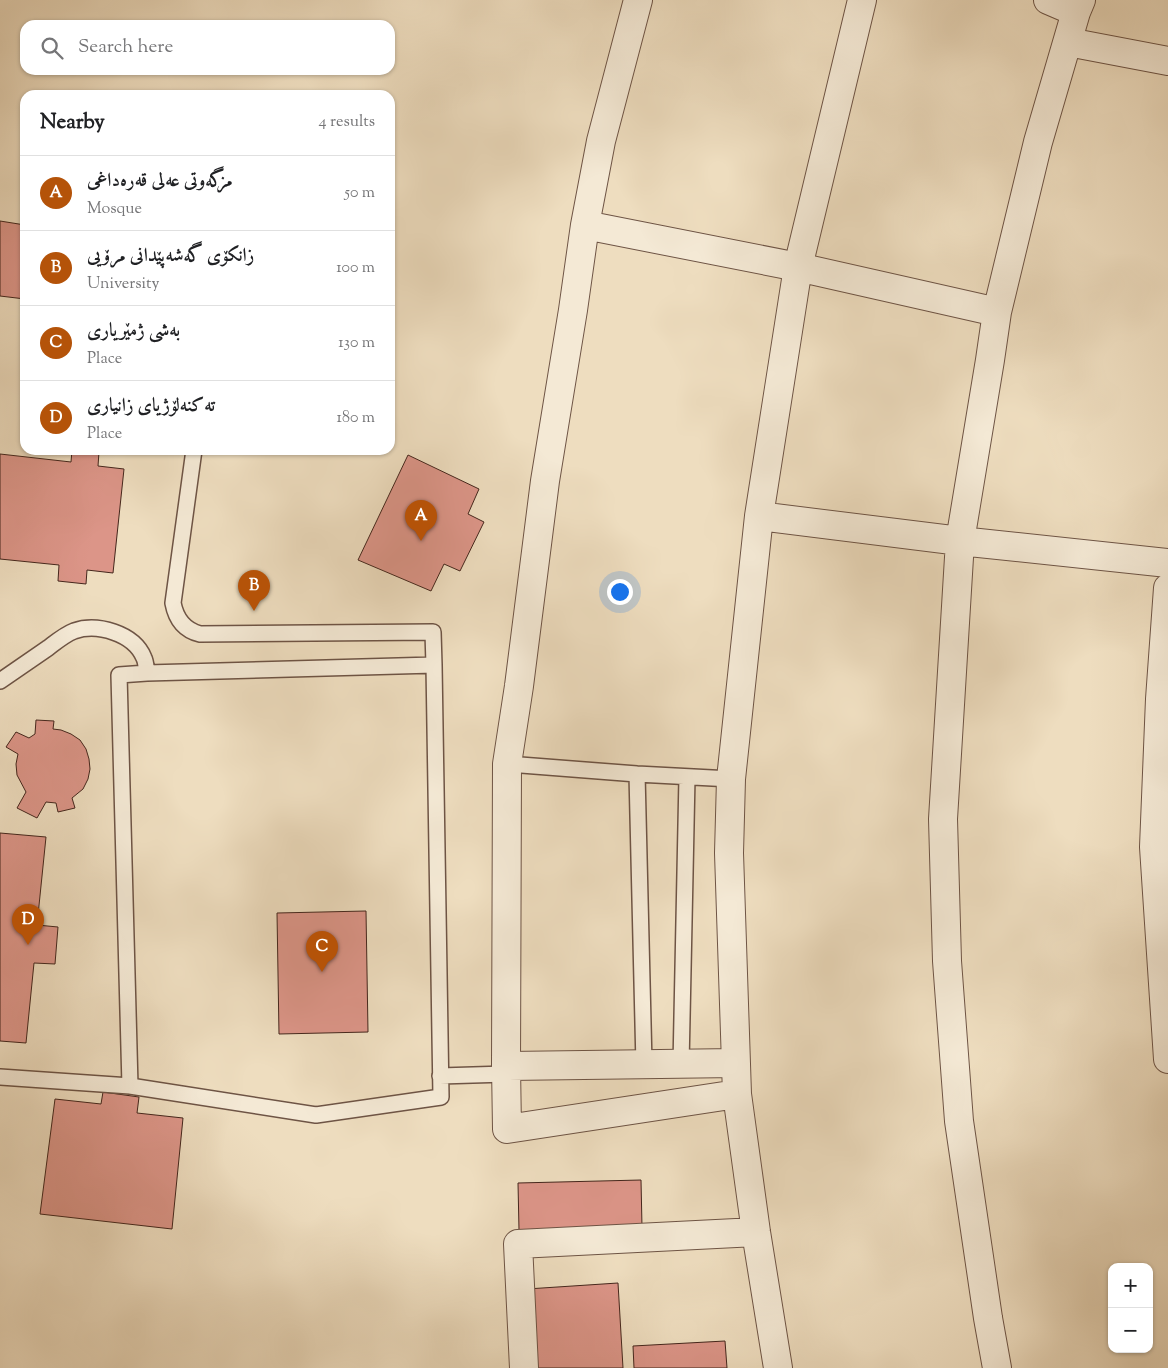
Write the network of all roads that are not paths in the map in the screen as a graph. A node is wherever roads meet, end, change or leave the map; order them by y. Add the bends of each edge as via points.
1 (638, 0) edge
2 (862, 0) edge
3 (1048, 0) edge
4 (1079, 6) edge
5 (1068, 42) junction
6 (1168, 61) edge
7 (584, 225) junction
8 (798, 267) junction
9 (997, 312) junction
10 (193, 455) edge
11 (759, 516) junction
12 (960, 541) junction
13 (1168, 563) edge
14 (1168, 588) edge
15 (434, 665) junction
16 (147, 673) junction
17 (0, 681) edge
18 (507, 764) junction
19 (638, 774) junction
20 (686, 776) junction
21 (731, 779) junction
22 (1161, 847) edge
23 (1168, 1058) edge
24 (736, 1063) junction
25 (644, 1065) junction
26 (680, 1065) junction
27 (506, 1070) junction
28 (440, 1076) junction
29 (0, 1077) edge
30 (130, 1086) junction
31 (738, 1094) junction
32 (756, 1232) junction
33 (524, 1368) edge
34 (778, 1368) edge
35 (997, 1368) edge

1 - 7 street via 601,141
2 - 8 street
3 - 4 street
4 - 5 street
5 - 6 street
5 - 9 street via 1038,142
7 - 8 street
7 - 18 street
8 - 9 street
8 - 11 street
9 - 12 street
10 - 15 lane via 173,603 178,620 187,629 200,634 433,632
11 - 12 street
11 - 21 street
12 - 13 street
12 - 35 street via 943,819 947,961 959,1121
14 - 22 street via 1160,699
15 - 16 lane
15 - 28 lane
16 - 17 lane via 144,657 128,638 105,630 81,629 66,635
16 - 30 lane via 119,675
18 - 19 lane
18 - 27 street
19 - 20 lane
19 - 25 lane
20 - 21 lane
20 - 26 lane
21 - 24 street via 729,853
22 - 23 street
24 - 26 street
24 - 31 street
25 - 26 street
25 - 27 street
27 - 28 lane
27 - 31 street via 507,1130
28 - 30 lane via 441,1097 316,1115
29 - 30 lane
31 - 32 street
32 - 33 street via 518,1244
32 - 34 street

